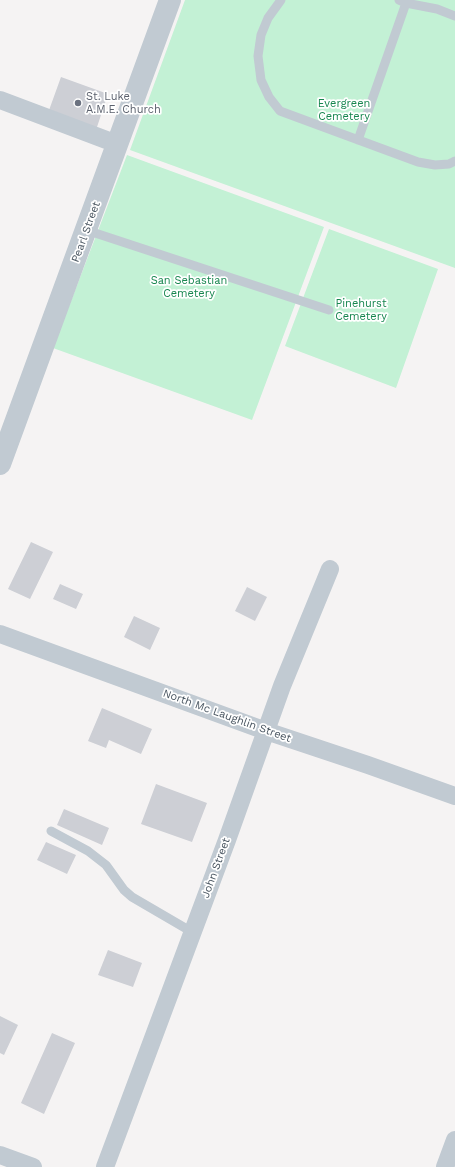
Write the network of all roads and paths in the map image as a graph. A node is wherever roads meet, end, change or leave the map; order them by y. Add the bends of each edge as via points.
1 (170, 0) edge
2 (280, 0) edge
3 (402, 1) edge
4 (438, 4) edge
5 (455, 16) edge
6 (0, 100) edge
7 (358, 140) junction
8 (117, 144) junction
9 (455, 161) edge
10 (86, 230) junction
11 (329, 310) dead end
12 (0, 464) edge
13 (330, 569) dead end
14 (0, 634) edge
15 (266, 731) junction
16 (455, 796) edge
17 (51, 831) dead end
18 (192, 932) junction
19 (455, 1140) edge
20 (0, 1155) edge
21 (33, 1167) edge
22 (105, 1167) edge
23 (445, 1167) edge

1 - 8 street, Pearl Street
2 - 7 lane via 268,18 258,56 261,80 269,97 280,111
3 - 4 lane
3 - 7 lane
4 - 5 lane
6 - 8 street
7 - 9 lane via 418,162 435,165
8 - 10 street, Pearl Street
10 - 11 lane
10 - 12 street, Pearl Street
13 - 15 street, John Street
14 - 15 street, North Mc Laughlin Street
15 - 16 street, North Mc Laughlin Street
15 - 18 street, John Street
17 - 18 lane via 99,859 132,897
18 - 22 street, John Street
19 - 23 street
20 - 21 street

